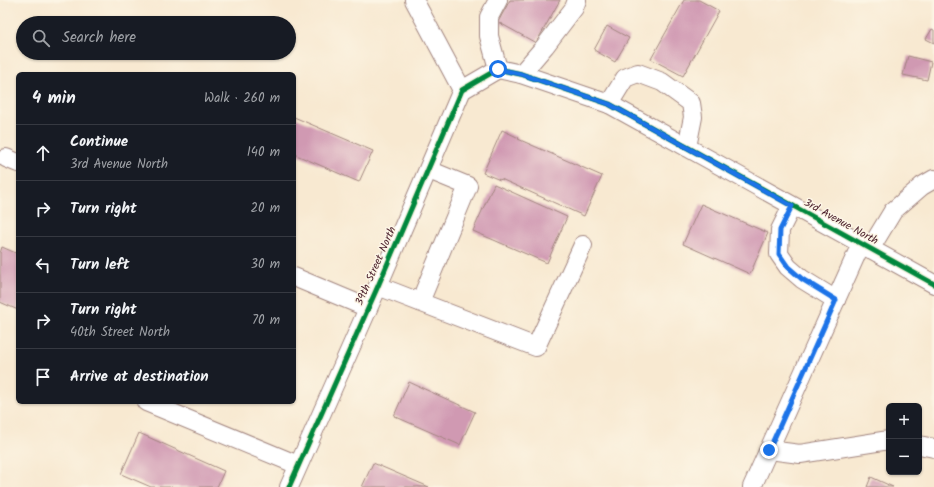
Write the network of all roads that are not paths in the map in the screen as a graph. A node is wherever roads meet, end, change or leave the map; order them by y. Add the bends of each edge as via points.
1 (414, 0) edge
2 (498, 0) edge
3 (577, 0) edge
4 (498, 69) junction
5 (521, 74) junction
6 (462, 90) junction
7 (609, 104) junction
8 (687, 147) junction
9 (429, 170) junction
10 (934, 179) edge
11 (792, 206) junction
12 (583, 245) dead end
13 (865, 247) junction
14 (296, 278) edge
15 (934, 284) edge
16 (378, 286) junction
17 (836, 300) junction
18 (420, 302) junction
19 (368, 308) junction
20 (151, 404) edge
21 (886, 440) edge
22 (922, 446) edge
23 (934, 448) edge
24 (769, 450) junction
25 (298, 465) junction
26 (289, 487) edge
27 (752, 487) edge

1 - 6 street
2 - 4 street via 489,17 489,36
3 - 5 street via 574,8
4 - 5 street, 3rd Avenue North
4 - 6 street
5 - 7 street, 3rd Avenue North
6 - 9 street, 39th Street North
7 - 8 street, 3rd Avenue North
7 - 8 street via 625,78 638,73 662,82 691,103 693,117
8 - 11 street, 3rd Avenue North
9 - 16 street, 39th Street North
9 - 18 street via 468,186
10 - 13 street via 893,211
11 - 13 street, 3rd Avenue North
11 - 17 street via 780,230 779,254 788,267 802,279
12 - 18 street via 536,347
13 - 15 street, 3rd Avenue North
13 - 17 street
14 - 19 street
16 - 18 street
16 - 19 street, 39th Street North
17 - 24 street
19 - 25 street, 39th Street North
20 - 25 street
21 - 24 street via 800,454
22 - 23 street
24 - 27 street
25 - 26 street, 39th Street North

